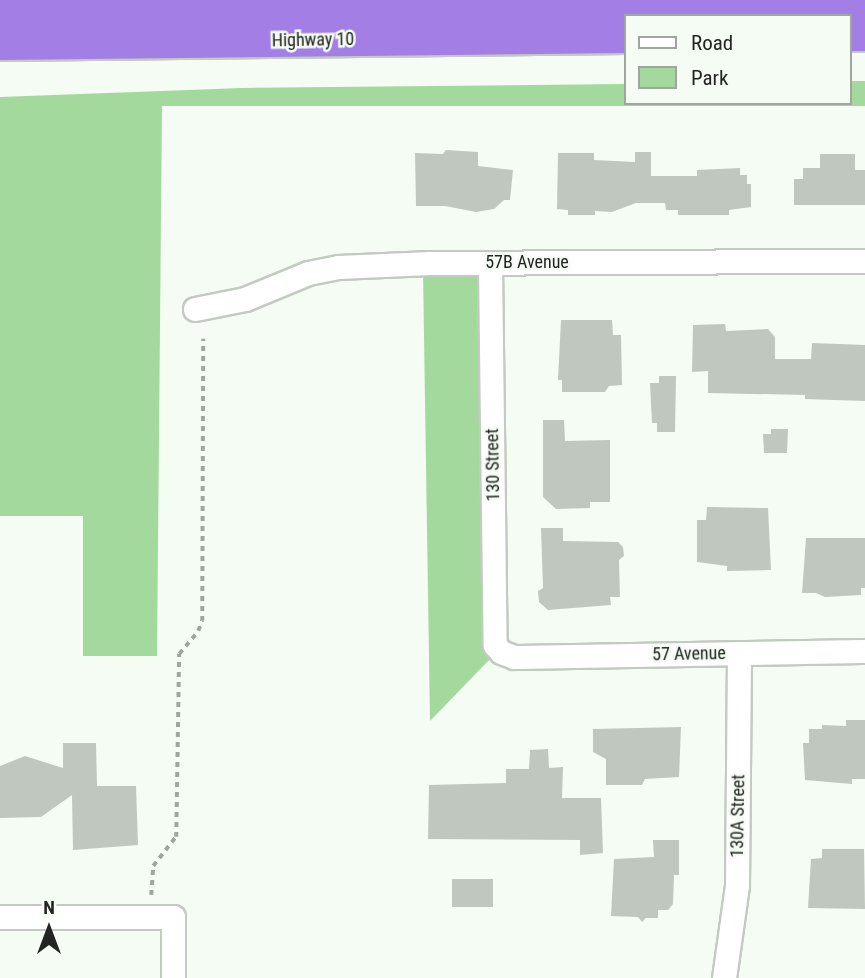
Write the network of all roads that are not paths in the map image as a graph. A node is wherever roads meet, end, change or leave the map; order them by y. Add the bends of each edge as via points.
1 (865, 2) edge
2 (0, 12) edge
3 (624, 36) edge
4 (0, 43) edge
5 (865, 261) edge
6 (490, 263) junction
7 (195, 309) dead end
8 (865, 651) edge
9 (739, 653) junction
10 (514, 657) joint
11 (1, 917) edge
12 (173, 978) edge
13 (724, 978) edge

1 - 2 highway, Highway 10
3 - 4 highway, Highway 10
5 - 6 street, 57B Avenue
6 - 7 street, 57B Avenue via 338,267 309,273 244,299
6 - 10 street, 130 Street via 495,645
8 - 9 street, 57 Avenue
9 - 10 street, 57 Avenue
9 - 13 street, 130A Street via 737,885
11 - 12 street via 173,917

